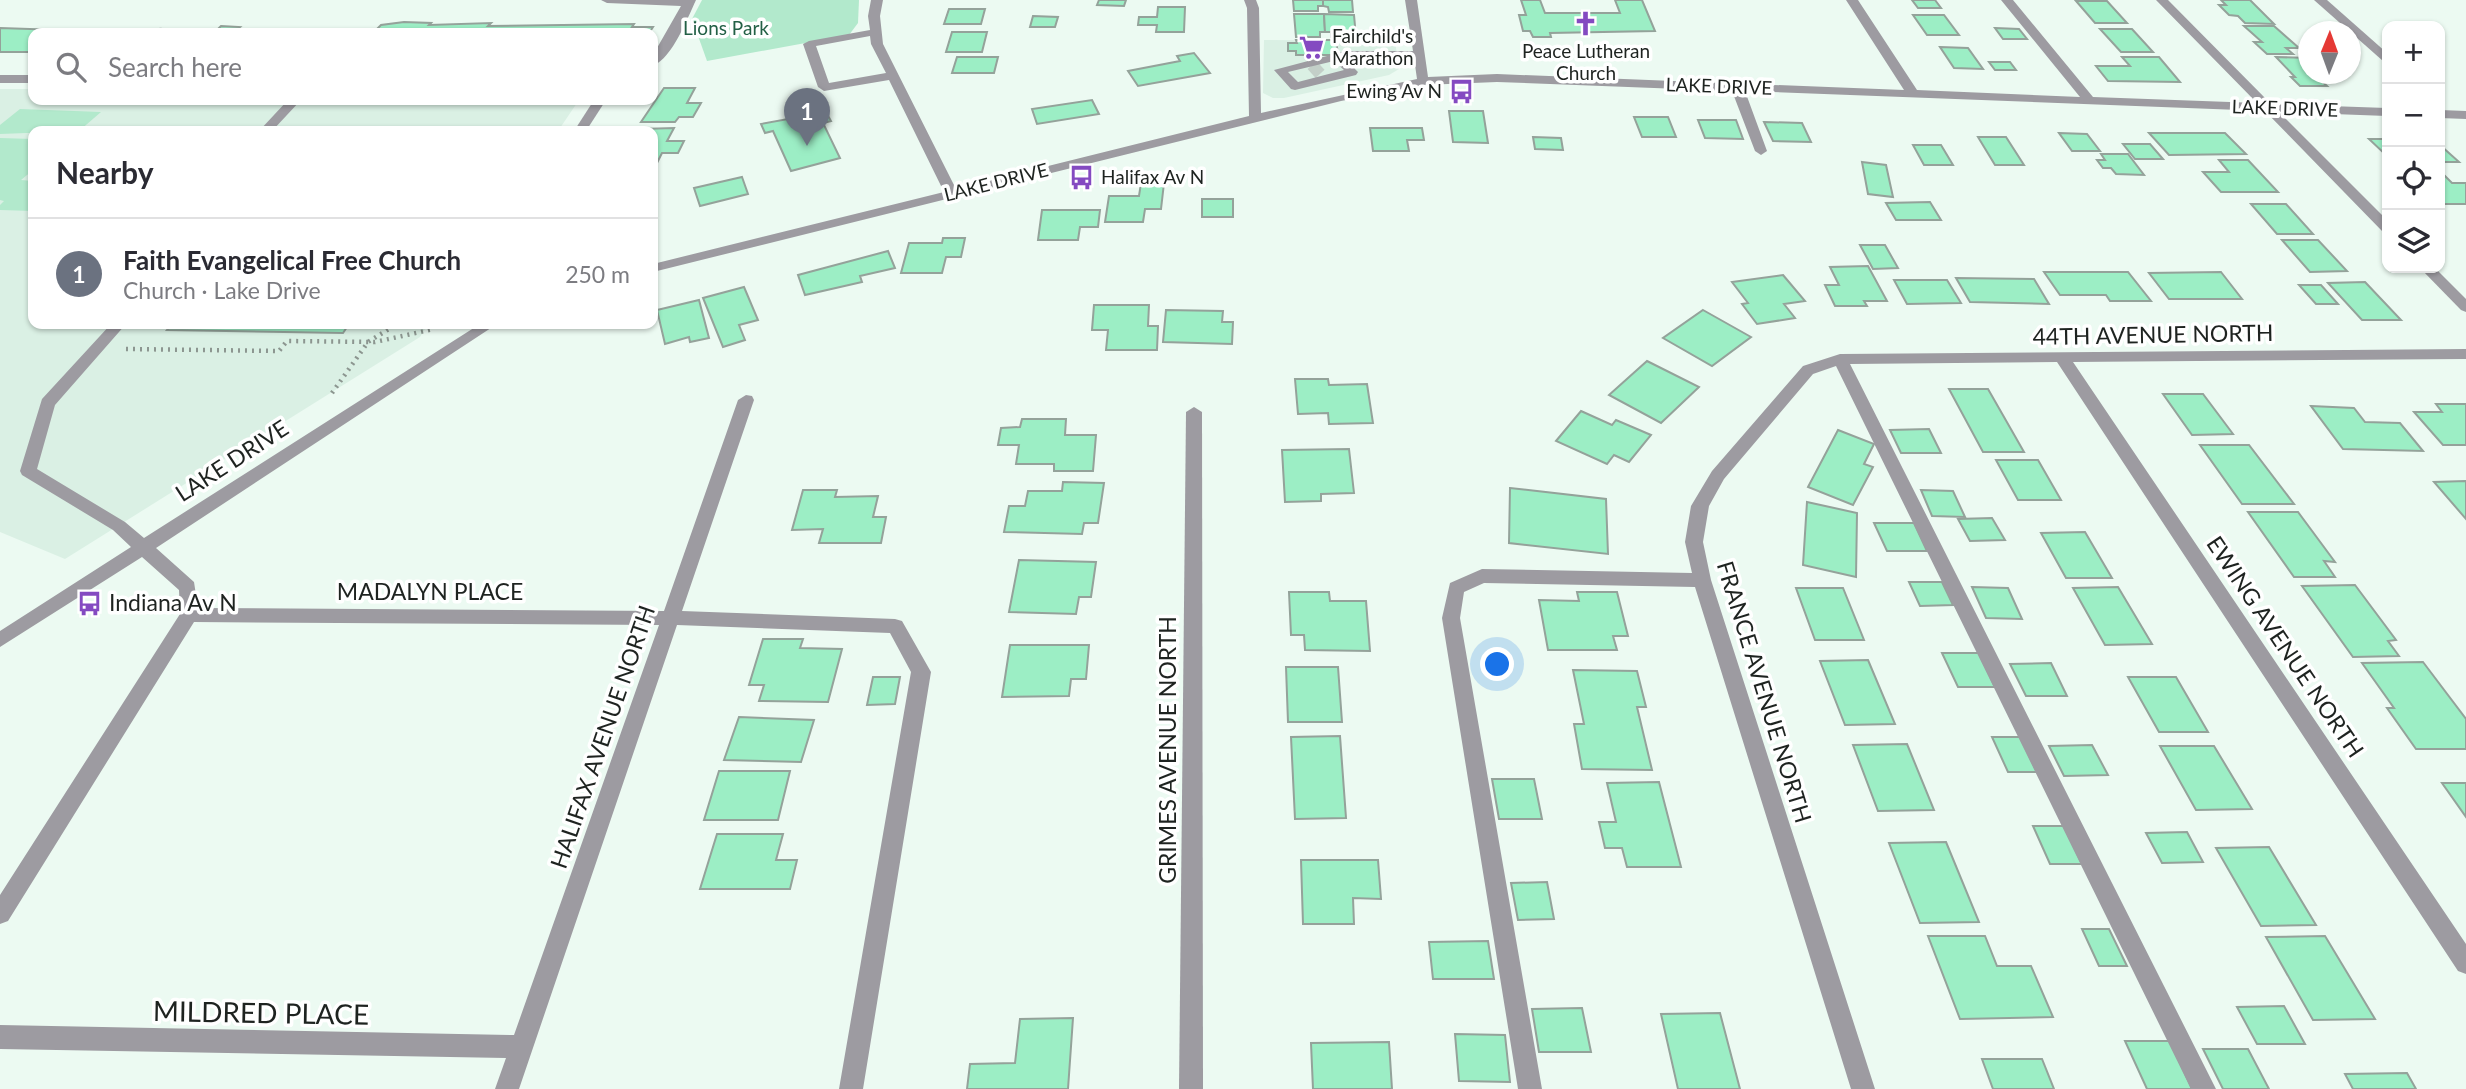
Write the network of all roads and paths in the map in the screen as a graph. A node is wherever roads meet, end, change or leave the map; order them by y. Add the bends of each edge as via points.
1 (607, 0) edge
2 (877, 0) edge
3 (1250, 0) edge
4 (1411, 0) edge
5 (1852, 0) edge
6 (2007, 0) edge
7 (2162, 0) edge
8 (2320, 0) edge
9 (690, 1) edge
10 (875, 32) junction
11 (1419, 54) junction
12 (2382, 55) edge
13 (658, 56) edge
14 (1337, 57) junction
15 (1280, 70) junction
16 (1254, 72) junction
17 (892, 76) junction
18 (1323, 78) junction
19 (0, 79) edge
20 (28, 79) edge
21 (1423, 80) junction
22 (1737, 87) junction
23 (1913, 94) junction
24 (1341, 97) junction
25 (2089, 100) junction
26 (290, 105) edge
27 (597, 105) edge
28 (2267, 107) junction
29 (2382, 112) edge
30 (2445, 114) edge
31 (2466, 115) edge
32 (1255, 118) junction
33 (270, 126) edge
34 (583, 126) edge
35 (1761, 150) dead end
36 (951, 193) junction
37 (2382, 223) edge
38 (658, 267) edge
39 (2432, 273) edge
40 (2466, 307) edge
41 (114, 329) edge
42 (389, 329) edge
43 (434, 329) dead end
44 (482, 329) edge
45 (368, 342) junction
46 (97, 348) junction
47 (2466, 354) edge
48 (1840, 359) junction
49 (2063, 359) junction
50 (332, 393) dead end
51 (746, 400) dead end
52 (1194, 412) dead end
53 (145, 547) junction
54 (1702, 580) junction
55 (189, 615) junction
56 (670, 618) junction
57 (0, 640) edge
58 (0, 914) edge
59 (2466, 962) edge
60 (0, 1037) edge
61 (521, 1047) junction
62 (507, 1089) edge
63 (851, 1089) edge
64 (1192, 1089) edge
65 (1530, 1089) edge
66 (1863, 1089) edge
67 (2204, 1089) edge

1 - 9 street
2 - 10 street
3 - 16 street
4 - 11 street
5 - 23 street
6 - 25 street
7 - 28 street
8 - 12 street
9 - 13 street
10 - 17 street
10 - 17 street via 809,44 824,87
11 - 14 street
11 - 21 street
14 - 15 street
14 - 18 street via 1352,72
15 - 16 street
15 - 18 street via 1295,86
16 - 32 street
17 - 36 street
18 - 24 street
19 - 20 street
21 - 22 street, LAKE DRIVE via 1497,78
21 - 24 street, LAKE DRIVE
22 - 23 street, LAKE DRIVE
22 - 35 street
23 - 25 street, LAKE DRIVE
24 - 32 street, LAKE DRIVE
25 - 28 street, LAKE DRIVE
26 - 33 street
27 - 34 street
28 - 29 street, LAKE DRIVE
28 - 37 street
30 - 31 street
32 - 36 street, LAKE DRIVE
36 - 38 street, LAKE DRIVE
39 - 40 street
41 - 46 street
42 - 45 path
43 - 45 path
44 - 53 street, LAKE DRIVE
45 - 46 path via 287,341 279,351
45 - 50 path
46 - 53 street via 48,403 28,471
47 - 49 street, 44TH AVENUE NORTH
48 - 49 street, 44TH AVENUE NORTH
48 - 54 street, FRANCE AVENUE NORTH via 1808,370 1718,475 1700,506 1694,542
48 - 67 street
49 - 59 street, EWING AVENUE NORTH
51 - 56 street, HALIFAX AVENUE NORTH
52 - 64 street, GRIMES AVENUE NORTH
53 - 55 street via 188,587
53 - 57 street, LAKE DRIVE
54 - 65 street via 1482,576 1456,588 1451,618
54 - 66 street, FRANCE AVENUE NORTH
55 - 56 street, MADALYN PLACE
55 - 58 street
56 - 61 street, HALIFAX AVENUE NORTH
56 - 63 street, MADALYN PLACE via 895,626 921,672
60 - 61 street, MILDRED PLACE
61 - 62 street, HALIFAX AVENUE NORTH

